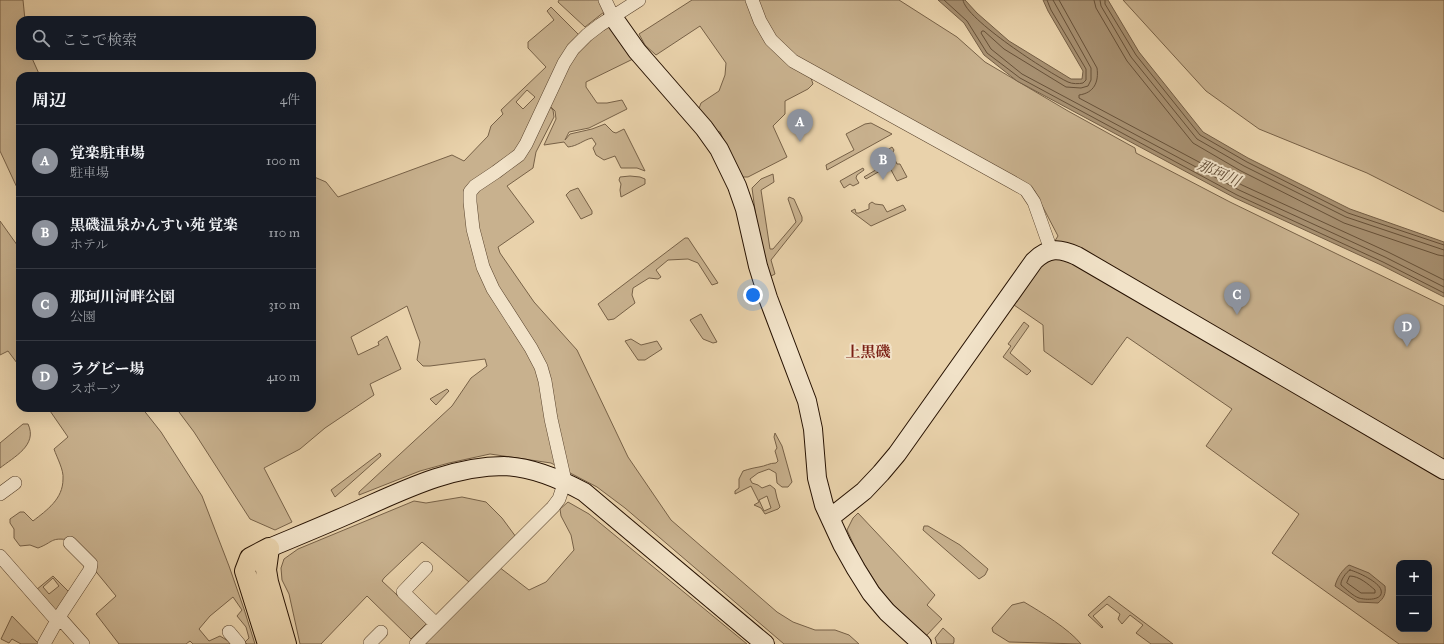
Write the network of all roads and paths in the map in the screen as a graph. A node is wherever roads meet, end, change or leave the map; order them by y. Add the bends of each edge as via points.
1 (605, 0) edge
2 (639, 0) edge
3 (752, 0) edge
4 (613, 17) junction
5 (1052, 250) junction
6 (1444, 470) edge
7 (565, 481) junction
8 (15, 483) dead end
9 (0, 494) edge
10 (830, 518) junction
11 (70, 544) dead end
12 (268, 548) junction
13 (0, 556) edge
14 (426, 568) dead end
15 (58, 619) junction
16 (436, 624) junction
17 (228, 632) dead end
18 (381, 632) dead end
19 (44, 644) edge
20 (83, 644) edge
21 (239, 644) edge
22 (268, 644) edge
23 (286, 644) edge
24 (370, 644) edge
25 (416, 644) edge
26 (765, 644) edge
27 (922, 644) edge

1 - 4 street
2 - 4 street
3 - 5 street via 770,40 793,61 1026,190 1034,202
4 - 7 street via 587,35 570,54 519,155 470,192 473,229 483,268 541,367
4 - 10 street via 637,51 713,140 737,186 768,298 809,408 817,478
5 - 6 street via 1065,250 1077,256
5 - 10 street via 1034,261 897,454 864,491
7 - 12 street via 534,470 506,466 457,472 408,488
7 - 16 street via 553,508
7 - 26 street via 584,492
8 - 9 street
10 - 27 street via 856,570 871,593 887,612
11 - 15 street via 91,564 90,570
12 - 22 main road via 250,558 245,571
12 - 23 main road via 267,576
13 - 15 street
14 - 16 street via 403,592
15 - 19 street
15 - 20 street
16 - 25 street
17 - 21 street
18 - 24 street

